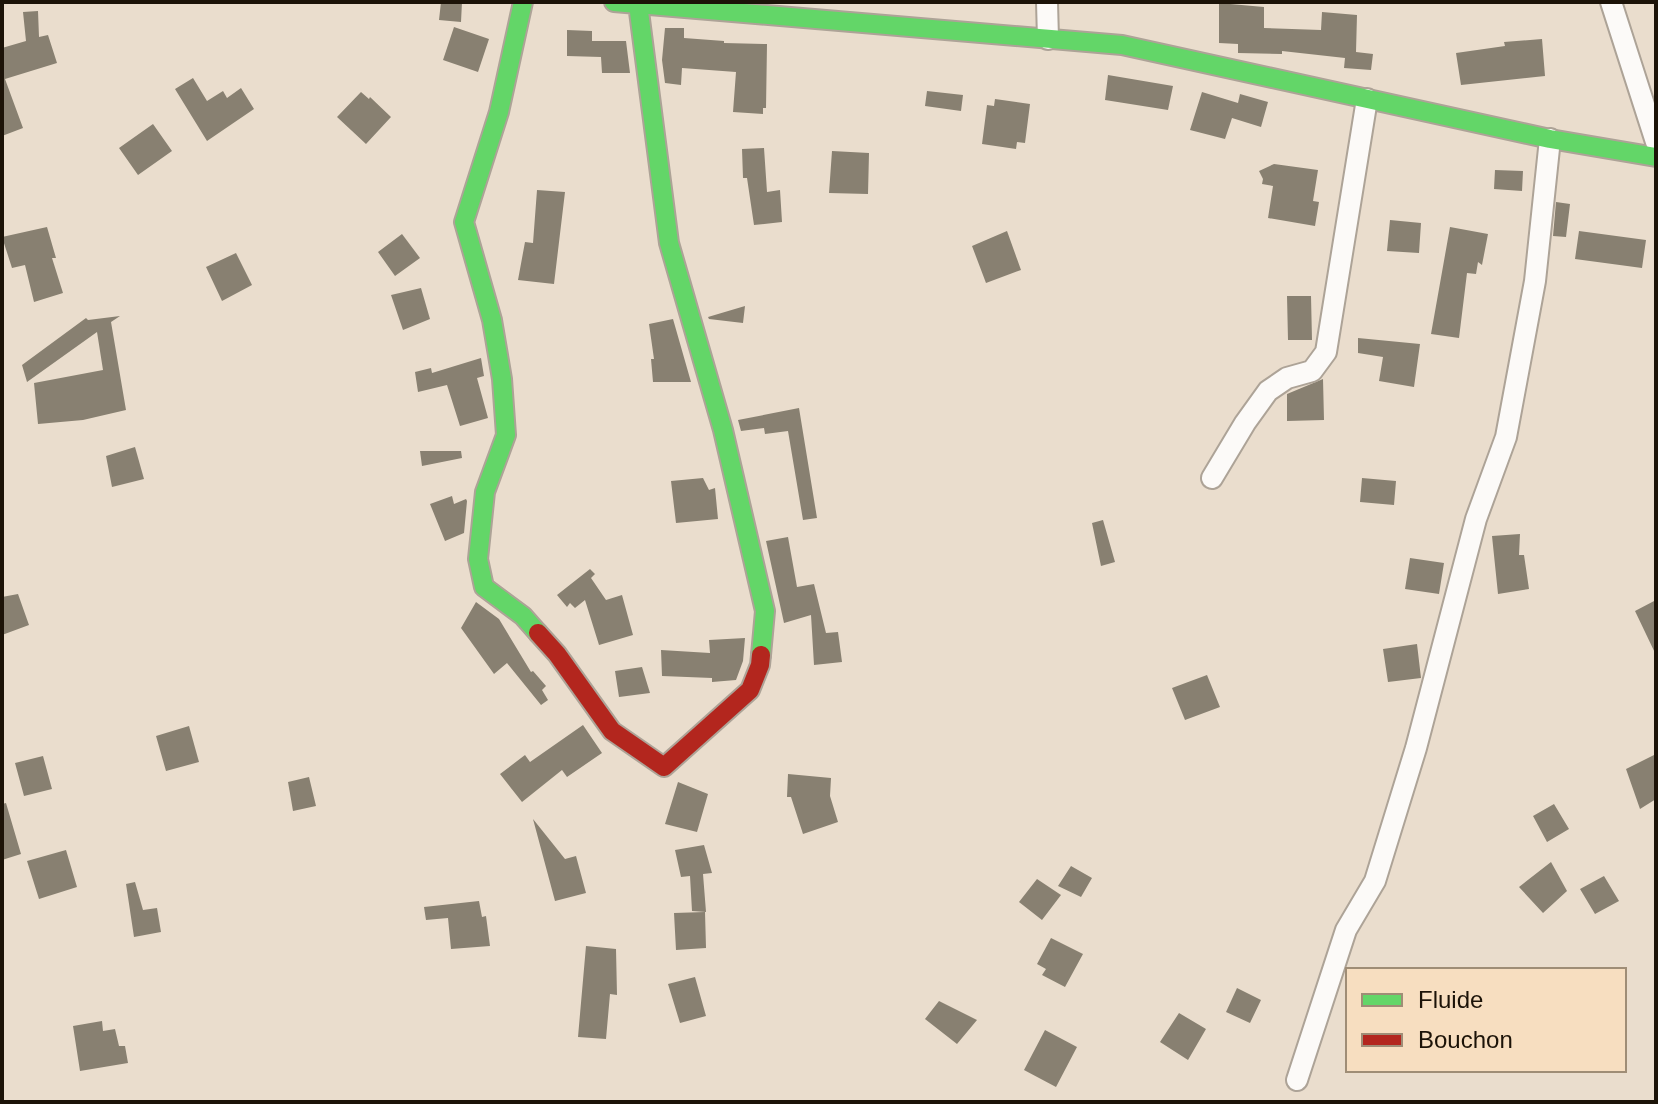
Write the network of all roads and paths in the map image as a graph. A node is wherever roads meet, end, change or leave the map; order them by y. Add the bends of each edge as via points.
1 (523, 2) edge
2 (614, 2) edge
3 (1047, 2) edge
4 (1611, 2) edge
5 (638, 4) junction
6 (740, 7) edge
7 (1048, 39) junction
8 (1367, 99) junction
9 (1550, 139) junction
10 (1656, 142) edge
11 (1656, 157) edge
12 (1212, 478) dead end
13 (1297, 1080) dead end

1 - 5 street via 499,112 464,222 492,320 506,435 485,492 478,559 484,587 523,616 549,645 612,731 664,767 750,690 760,665 765,611 723,430 669,243
2 - 5 street
3 - 7 street
4 - 10 street
5 - 6 street
6 - 7 street
7 - 8 street via 1122,45
8 - 9 street
8 - 12 street via 1326,352 1312,371 1268,391
9 - 11 street
9 - 13 street via 1535,281 1506,437 1476,519 1375,881 1346,930

